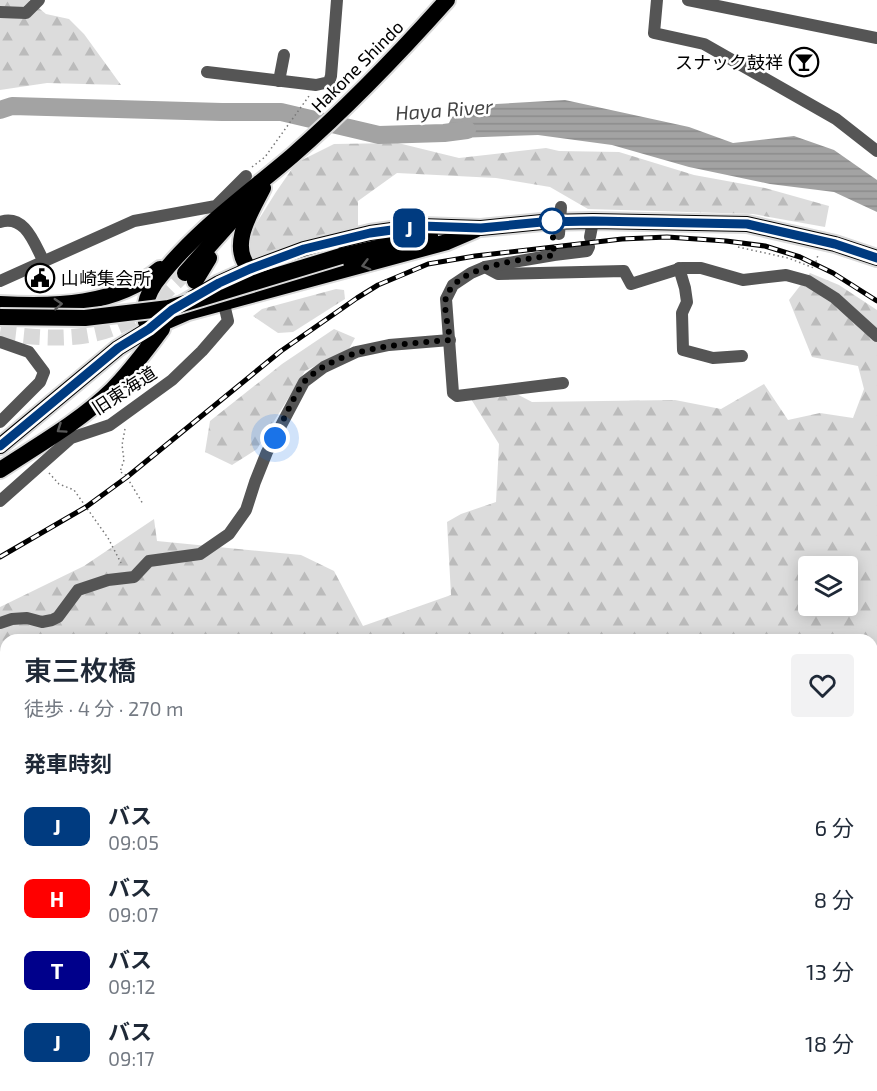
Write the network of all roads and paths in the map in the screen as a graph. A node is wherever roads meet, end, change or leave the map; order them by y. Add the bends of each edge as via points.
1 (39, 0) edge
2 (337, 0) edge
3 (447, 0) edge
4 (657, 0) edge
5 (688, 0) edge
6 (0, 12) edge
7 (877, 38) edge
8 (284, 55) dead end
9 (207, 72) dead end
10 (279, 81) junction
11 (316, 85) junction
12 (877, 151) edge
13 (291, 157) junction
14 (246, 176) joint
15 (262, 188) junction
16 (561, 207) dead end
17 (0, 222) edge
18 (481, 228) junction
19 (560, 234) dead end
20 (591, 235) junction
21 (191, 243) junction
22 (738, 248) dead end
23 (818, 255) dead end
24 (877, 258) edge
25 (43, 260) junction
26 (485, 267) junction
27 (679, 268) junction
28 (250, 269) junction
29 (190, 277) tunnel mouth
30 (0, 281) edge
31 (219, 283) junction
32 (224, 302) junction
33 (0, 304) edge
34 (0, 317) edge
35 (155, 329) junction
36 (877, 336) edge
37 (450, 340) junction
38 (0, 342) edge
39 (742, 356) dead end
40 (563, 384) dead end
41 (119, 420) junction
42 (0, 422) edge
43 (0, 446) edge
44 (41, 463) junction
45 (0, 470) edge
46 (2, 496) edge
47 (143, 504) dead end
48 (121, 562) dead end
49 (0, 623) edge

1 - 6 street via 26,13
2 - 11 street via 331,76 328,82
3 - 13 highway, Hakone Shindo via 361,92
4 - 12 street via 654,33 704,44 836,119
5 - 7 street
8 - 10 street
9 - 10 street
10 - 11 street
11 - 14 path via 265,157
13 - 15 highway
13 - 21 highway
14 - 25 street via 216,206 134,221
15 - 28 highway via 240,247 241,257
15 - 29 highway via 229,224
16 - 19 street, bridge
17 - 25 street via 15,221 26,228
18 - 20 highway via 542,222
18 - 28 highway via 421,226 370,233 304,249
18 -> 32 highway via 447,242
18 - 34 highway, bridge via 341,256 169,308 85,318
20 - 24 highway via 747,224
20 - 26 street via 586,251
33 -> 21 highway via 60,305 116,294 157,272
21 - 35 highway via 152,288 145,314
22 - 23 path via 788,258 814,268
25 - 30 street
26 - 27 street via 498,274 624,271 631,284
26 - 37 street via 453,285 446,299
27 - 36 street via 701,268 743,280 786,275 808,280 835,298
27 - 39 street via 687,302 682,312 683,350 713,358
28 - 31 highway
31 - 32 street, 旧東海道
31 - 35 highway via 172,310
32 - 35 highway via 188,312
32 - 41 street, 旧東海道 via 228,321 202,351 172,380
35 - 43 highway via 118,348
35 -> 45 highway via 130,370 111,391
37 - 40 street via 453,393 457,396
37 - 49 street via 356,352 304,382 267,452 246,510 229,534 200,554 149,561 134,577 78,590 52,620 27,618
38 - 42 street via 29,352 44,372 40,382
41 - 44 street, 旧東海道 via 70,438
41 - 47 path via 125,430 120,472
44 - 46 street, 旧東海道
44 - 48 path via 59,484 74,490

